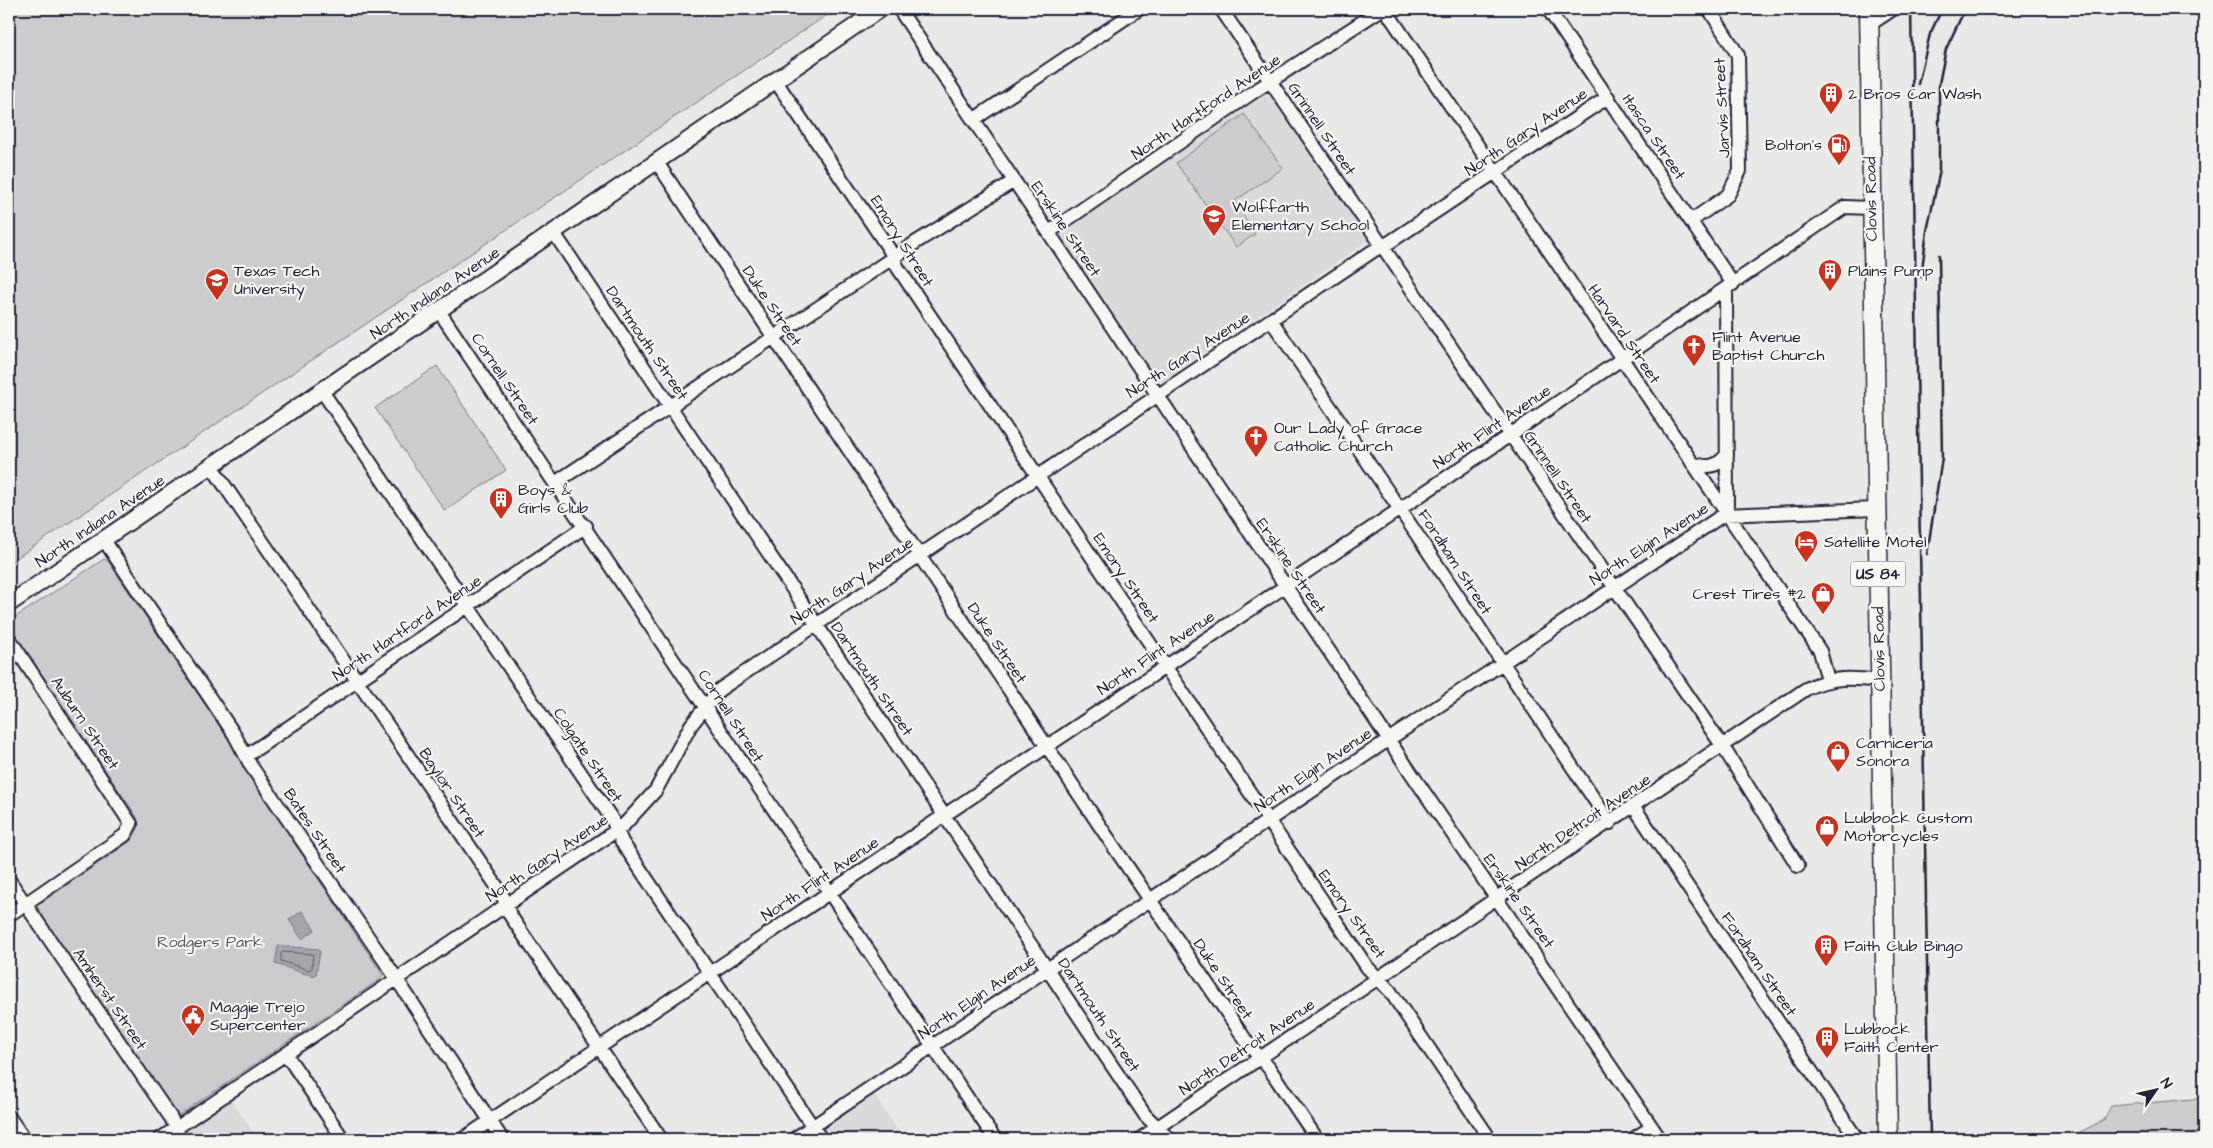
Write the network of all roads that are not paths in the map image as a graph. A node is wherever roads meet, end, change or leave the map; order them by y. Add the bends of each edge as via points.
1 (880, 9) edge
2 (899, 9) edge
3 (1139, 9) edge
4 (1221, 9) edge
5 (1383, 9) edge
6 (1548, 9) edge
7 (1709, 9) edge
8 (1893, 9) edge
9 (1869, 17) edge
10 (775, 80) junction
11 (1270, 82) junction
12 (1608, 96) junction
13 (973, 120) junction
14 (656, 161) junction
15 (1496, 173) junction
16 (1014, 181) junction
17 (1870, 208) junction
18 (1691, 221) junction
19 (1049, 232) junction
20 (554, 233) junction
21 (1382, 246) junction
22 (893, 258) junction
23 (1730, 286) junction
24 (439, 311) junction
25 (1271, 320) junction
26 (774, 337) junction
27 (1622, 359) junction
28 (322, 391) junction
29 (1158, 396) junction
30 (669, 406) junction
31 (1510, 435) junction
32 (1727, 454) junction
33 (1692, 463) junction
34 (212, 467) junction
35 (1037, 476) junction
36 (555, 482) junction
37 (1400, 508) junction
38 (1877, 509) junction
39 (1727, 514) junction
40 (586, 526) junction
41 (104, 540) junction
42 (919, 556) junction
43 (1284, 586) junction
44 (1614, 587) junction
45 (9, 604) edge
46 (467, 606) junction
47 (816, 625) junction
48 (9, 638) edge
49 (1501, 663) junction
50 (1166, 667) junction
51 (1828, 680) junction
52 (356, 681) junction
53 (1880, 681) junction
54 (704, 706) junction
55 (1388, 739) junction
56 (1046, 746) junction
57 (1722, 747) junction
58 (246, 756) junction
59 (1634, 807) junction
60 (944, 815) junction
61 (1268, 820) junction
62 (1610, 824) junction
63 (617, 830) junction
64 (1798, 866) dead end
65 (9, 880) edge
66 (829, 893) junction
67 (1498, 899) junction
68 (1150, 900) junction
69 (25, 904) junction
70 (506, 906) junction
71 (9, 915) edge
72 (1048, 969) junction
73 (710, 973) junction
74 (1378, 978) junction
75 (396, 980) junction
76 (932, 1047) junction
77 (600, 1048) junction
78 (286, 1054) junction
79 (1260, 1058) junction
80 (9, 1117) edge
81 (490, 1121) junction
82 (813, 1127) junction
83 (1158, 1127) junction
84 (1652, 1127) junction
85 (178, 1134) edge
86 (24, 1139) edge
87 (160, 1139) edge
88 (343, 1139) edge
89 (463, 1139) edge
90 (502, 1139) edge
91 (661, 1139) edge
92 (794, 1139) edge
93 (822, 1139) edge
94 (995, 1139) edge
95 (1140, 1139) edge
96 (1169, 1139) edge
97 (1317, 1139) edge
98 (1490, 1139) edge
99 (1633, 1139) edge
100 (1660, 1139) edge
101 (1857, 1139) edge
102 (1888, 1139) edge

1 - 10 main road, North Indiana Avenue
2 - 13 street, Erskine Street
3 - 13 street
4 - 11 street, Grinnell Street
5 - 11 street, North Hartford Avenue
5 - 15 street, Harvard Street
6 - 12 street, Itasca Street
7 - 18 street, Jarvis Street via 1738,55 1740,171 1728,195
8 - 9 street
9 - 17 highway, Clovis Road / US 84
10 - 14 main road, North Indiana Avenue
10 - 22 street, Emory Street
11 - 19 street, North Hartford Avenue
11 - 21 street, Grinnell Street
12 - 15 street, North Gary Avenue
12 - 18 street, Itasca Street
13 - 16 street, Erskine Street
14 - 20 main road, North Indiana Avenue
14 - 26 street, Duke Street
15 - 21 street, North Gary Avenue
15 - 27 street, Harvard Street
16 - 19 street, Erskine Street
16 - 22 street
17 - 23 street, North Flint Avenue via 1845,207
17 - 38 highway, Clovis Road / US 84
18 - 23 street, Itasca Street
19 - 29 street, Erskine Street
20 - 24 main road, North Indiana Avenue
20 - 30 street, Dartmouth Street
21 - 25 street, North Gary Avenue
21 - 31 street, Grinnell Street
22 - 26 street
22 - 35 street, Emory Street
23 - 27 street, North Flint Avenue
23 - 32 street
24 - 28 main road, North Indiana Avenue
24 - 36 street, Cornell Street
25 - 29 street, North Gary Avenue
25 - 37 street, Fordham Street
26 - 30 street
26 - 42 street, Duke Street
27 - 31 street, North Flint Avenue
27 - 33 street, Harvard Street
28 - 34 main road, North Indiana Avenue
28 - 46 street, Colgate Street
29 - 35 street, North Gary Avenue
29 - 43 street, Erskine Street
30 - 36 street
30 - 47 street, Dartmouth Street
31 - 37 street, North Flint Avenue
31 - 44 street, Grinnell Street
32 - 33 street via 1720,463 1709,467
32 - 39 street
33 - 39 street, Harvard Street
34 - 41 main road, North Indiana Avenue
34 - 52 street, Baylor Street
35 - 42 street, North Gary Avenue
35 - 50 street, Emory Street
36 - 40 street, Cornell Street
37 - 43 street, North Flint Avenue
37 - 49 street, Fordham Street
38 - 39 street, North Elgin Avenue
38 - 53 highway, Clovis Road / US 84
39 - 44 street, North Elgin Avenue
39 - 51 street, Harvard Street via 1820,651
40 - 46 street, North Hartford Avenue
40 - 54 street, Cornell Street
41 - 45 main road, North Indiana Avenue
41 - 58 street, Bates Street
42 - 47 street, North Gary Avenue
42 - 56 street, Duke Street
43 - 50 street, North Flint Avenue
43 - 55 street, Erskine Street
44 - 49 street, North Elgin Avenue
44 - 57 street, Grinnell Street
46 - 52 street, North Hartford Avenue
46 - 63 street, Colgate Street
47 - 54 street, North Gary Avenue via 720,690
47 - 60 street, Dartmouth Street
48 - 69 street, Auburn Street via 131,827 125,835
49 - 55 street, North Elgin Avenue
49 - 62 street, Fordham Street
50 - 56 street, North Flint Avenue
50 - 61 street, Emory Street
51 - 53 street, North Detroit Avenue
51 - 57 street, North Detroit Avenue via 1806,689
52 - 58 street, North Hartford Avenue
52 - 70 street, Baylor Street via 496,886
53 - 102 highway, Clovis Road / US 84
54 - 63 street, North Gary Avenue via 656,790
54 - 66 street, Cornell Street
55 - 61 street, North Elgin Avenue
55 - 67 street, Erskine Street
56 - 60 street, North Flint Avenue
56 - 68 street, Duke Street
57 - 59 street, North Detroit Avenue
57 - 64 street, Grinnell Street
58 - 75 street, Bates Street
59 - 62 street, North Detroit Avenue
59 - 101 street, Fordham Street
60 - 66 street, North Flint Avenue
60 - 72 street, Dartmouth Street
61 - 68 street, North Elgin Avenue
61 - 74 street, Emory Street via 1367,967
62 - 67 street, North Detroit Avenue
63 - 70 street, North Gary Avenue
63 - 73 street, Colgate Street
65 - 69 street, Amherst Street
66 - 73 street, North Flint Avenue
66 - 76 street, Cornell Street
67 - 74 street, North Detroit Avenue
67 - 84 street, Erskine Street
68 - 72 street, North Elgin Avenue
68 - 79 street, Duke Street
69 - 71 street
69 - 85 street, Amherst Street via 171,1118
70 - 75 street, North Gary Avenue
70 - 77 street, Baylor Street
72 - 76 street, North Elgin Avenue
72 - 83 street, Dartmouth Street via 1145,1115
73 - 77 street, North Flint Avenue
73 - 82 street, Colgate Street
74 - 79 street, North Detroit Avenue
74 - 98 street, Emory Street
75 - 78 street, North Gary Avenue
75 - 81 street, Bates Street
76 - 82 street, North Elgin Avenue
76 - 94 street, Cornell Street
77 - 81 street, North Flint Avenue
77 - 91 street, Baylor Street
78 - 85 street, North Gary Avenue
78 - 88 street
79 - 83 street, North Detroit Avenue
79 - 97 street, Duke Street
80 - 86 street
81 - 89 street, North Flint Avenue
81 - 90 street, Bates Street
82 - 92 street, North Elgin Avenue
82 - 93 street, Colgate Street
83 - 95 street, North Detroit Avenue
83 - 96 street, Dartmouth Street
84 - 99 street
84 - 100 street, Erskine Street
85 - 87 street, North Gary Avenue

